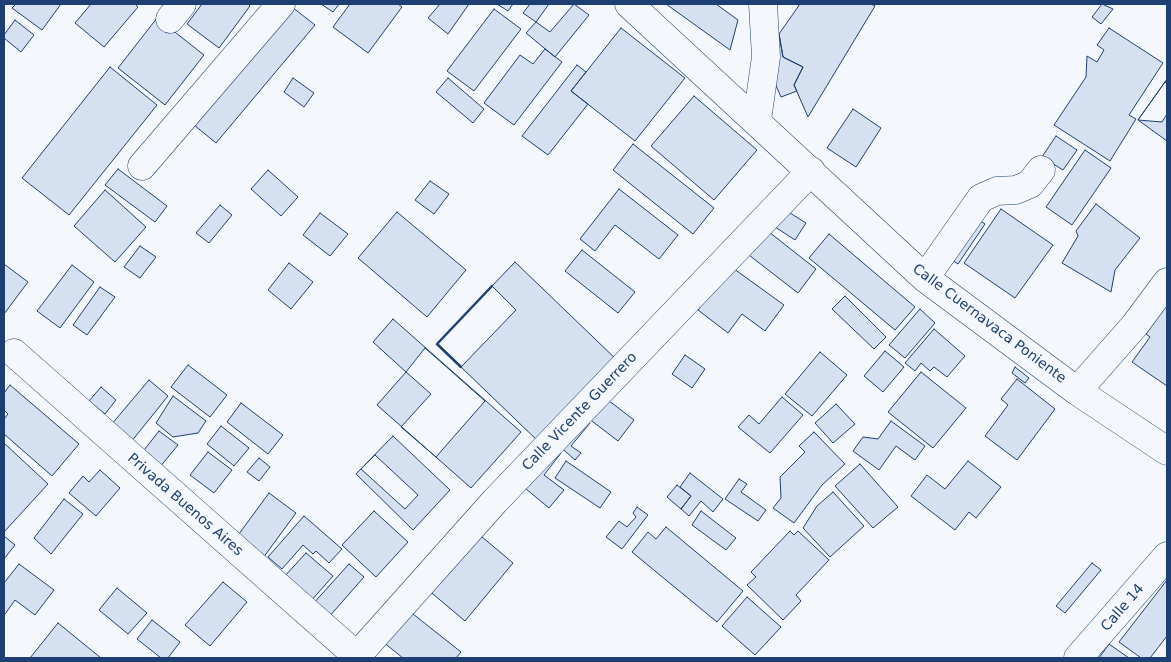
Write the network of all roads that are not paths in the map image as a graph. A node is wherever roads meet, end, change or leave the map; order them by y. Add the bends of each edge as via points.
1 (281, 4) edge
2 (630, 4) edge
3 (763, 4) edge
4 (757, 120) junction
5 (142, 166) dead end
6 (1041, 170) dead end
7 (811, 171) junction
8 (925, 278) junction
9 (1167, 282) edge
10 (14, 353) dead end
11 (1077, 391) junction
12 (1167, 451) edge
13 (1167, 556) edge
14 (356, 657) edge
15 (1078, 658) edge

1 - 5 street
2 - 4 street, Calle Cuernavaca Poniente
3 - 4 street via 766,57
4 - 7 street, Calle Cuernavaca Poniente
6 - 8 street via 1030,184 981,198
7 - 8 street, Calle Cuernavaca Poniente
7 - 14 street, Calle Vicente Guerrero via 495,501
8 - 11 street, Calle Cuernavaca Poniente
9 - 11 street via 1135,325
10 - 14 street, Privada Buenos Aires
11 - 12 street, Calle Cuernavaca Poniente
13 - 15 street, Calle 14

